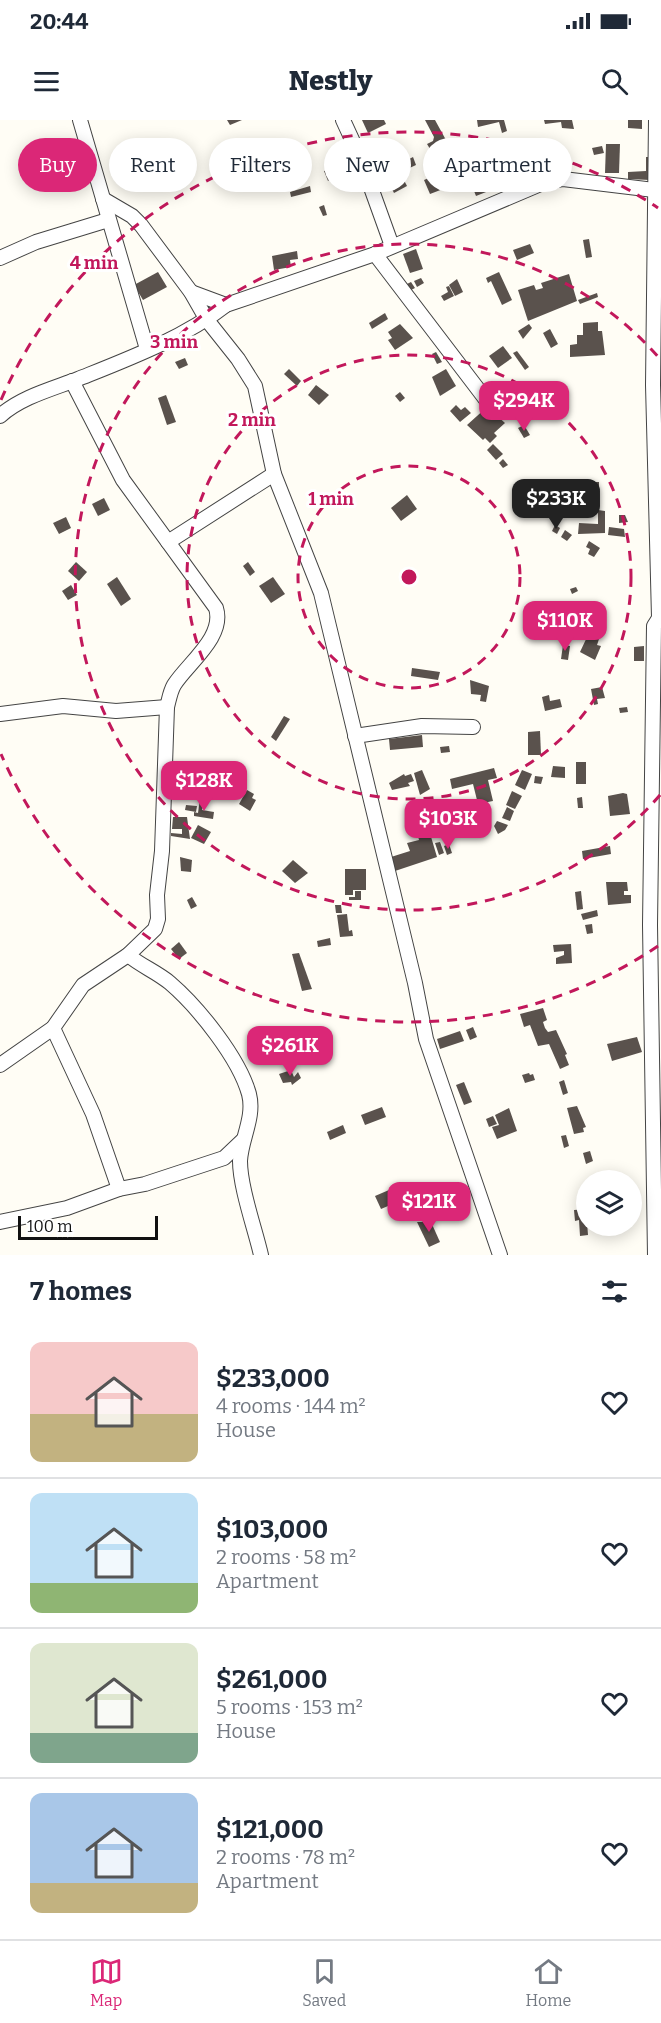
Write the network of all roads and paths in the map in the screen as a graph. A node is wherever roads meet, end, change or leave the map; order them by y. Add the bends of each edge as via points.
1 (80, 120) edge
2 (343, 120) edge
3 (656, 120) edge
4 (654, 190) junction
5 (103, 199) junction
6 (108, 220) junction
7 (392, 246) junction
8 (375, 254) junction
9 (0, 258) edge
10 (191, 292) junction
11 (226, 305) junction
12 (207, 320) junction
13 (147, 349) junction
14 (72, 381) junction
15 (487, 401) dead end
16 (0, 416) edge
17 (274, 474) junction
18 (168, 542) junction
19 (660, 616) edge
20 (167, 707) junction
21 (0, 714) edge
22 (473, 727) dead end
23 (355, 736) junction
24 (656, 799) edge
25 (656, 925) edge
26 (128, 955) junction
27 (53, 1028) junction
28 (0, 1065) edge
29 (245, 1139) junction
30 (119, 1189) junction
31 (0, 1222) edge
32 (261, 1255) edge
33 (500, 1255) edge
34 (655, 1255) edge

1 - 5 street
2 - 7 street
3 - 4 street
4 - 7 street via 553,180
4 - 19 street via 653,385
5 - 6 street
5 - 10 street via 136,219
6 - 9 street via 36,242
6 - 13 street
7 - 8 street
8 - 11 street
8 - 15 street
10 - 11 street
10 - 12 street
11 - 12 street
12 - 13 street
12 - 17 street via 255,386
13 - 14 street
14 - 16 street via 17,403
14 - 18 street via 110,458
17 - 18 street
17 - 23 street via 321,593
18 - 20 street via 216,608 218,618 197,658 173,687
19 - 24 street via 654,626
20 - 21 street via 116,711 63,706
20 - 26 street via 158,919 155,929
22 - 23 street via 422,726
23 - 33 street via 426,1039
24 - 25 street
25 - 34 street
26 - 27 street via 83,986
26 - 29 street via 169,982 219,1038 249,1095
27 - 28 street
27 - 30 street via 93,1114
29 - 30 street via 224,1158
29 - 32 street via 241,1170
30 - 31 street via 67,1208

